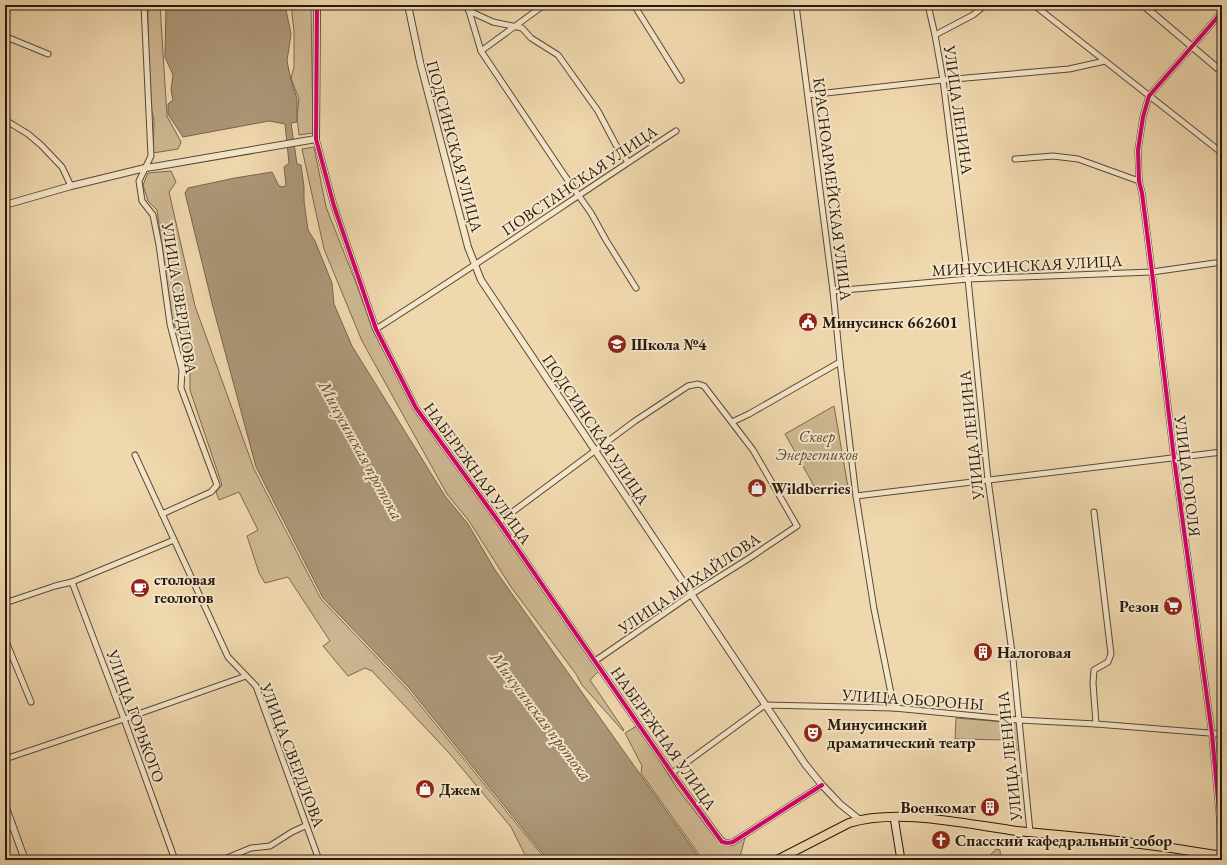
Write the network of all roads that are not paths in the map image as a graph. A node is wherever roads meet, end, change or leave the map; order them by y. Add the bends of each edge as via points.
1 (144, 5) edge
2 (317, 5) edge
3 (408, 5) edge
4 (465, 5) edge
5 (544, 5) edge
6 (796, 5) edge
7 (928, 5) edge
8 (985, 5) edge
9 (1034, 5) edge
10 (1143, 5) edge
11 (637, 6) edge
12 (469, 10) junction
13 (1222, 12) edge
14 (514, 26) junction
15 (935, 35) junction
16 (5, 44) edge
17 (1191, 47) junction
18 (481, 51) junction
19 (48, 54) dead end
20 (1105, 61) junction
21 (1222, 72) edge
22 (682, 80) dead end
23 (943, 80) junction
24 (808, 95) junction
25 (1149, 96) junction
26 (5, 120) edge
27 (676, 131) dead end
28 (316, 139) junction
29 (1222, 153) edge
30 (1015, 159) dead end
31 (628, 162) junction
32 (145, 168) junction
33 (1139, 181) junction
34 (72, 186) junction
35 (579, 194) junction
36 (5, 205) edge
37 (1222, 262) edge
38 (475, 265) junction
39 (1152, 272) junction
40 (968, 279) junction
41 (636, 288) dead end
42 (833, 291) junction
43 (376, 329) junction
44 (840, 362) junction
45 (732, 422) junction
46 (595, 450) junction
47 (1222, 452) edge
48 (134, 455) dead end
49 (1174, 458) junction
50 (988, 480) junction
51 (856, 496) junction
52 (1094, 512) dead end
53 (162, 514) junction
54 (499, 522) junction
55 (174, 540) junction
56 (72, 582) junction
57 (692, 594) junction
58 (5, 603) edge
59 (5, 639) edge
60 (595, 661) junction
61 (246, 676) junction
62 (31, 702) dead end
63 (765, 705) junction
64 (894, 708) junction
65 (124, 719) junction
66 (1019, 720) junction
67 (1096, 724) junction
68 (1212, 734) junction
69 (1222, 734) edge
70 (5, 759) edge
71 (672, 773) junction
72 (822, 785) junction
73 (5, 805) edge
74 (894, 817) junction
75 (860, 820) junction
76 (306, 826) junction
77 (1030, 832) junction
78 (1221, 857) edge
79 (25, 860) edge
80 (175, 860) edge
81 (222, 860) edge
82 (319, 860) edge
83 (777, 860) edge
84 (901, 860) edge

1 - 32 street, УЛИЦА СВЕРДЛОВА via 151,156
2 - 28 street, НАБЕРЕЖНАЯ УЛИЦА
3 - 38 street, ПОДСИНСКАЯ УЛИЦА via 420,62 468,247
4 - 12 street
5 - 14 street
6 - 24 street, КРАСНОАРМЕЙСКАЯ УЛИЦА
7 - 15 street, УЛИЦА ЛЕНИНА
8 - 15 street, УЛИЦА ЛЕНИНА via 973,15
9 - 20 street
10 - 17 street
11 - 22 street
12 - 14 street via 493,22
12 - 18 street
13 - 17 street
14 - 18 street
14 - 31 street via 522,28 531,38 558,55 598,111
15 - 23 street, УЛИЦА ЛЕНИНА
16 - 19 street via 9,38
17 - 21 street
17 - 25 street
18 - 35 street
20 - 23 street via 1068,69
20 - 25 street
23 - 24 street
23 - 40 street, УЛИЦА ЛЕНИНА
24 - 42 street, КРАСНОАРМЕЙСКАЯ УЛИЦА
25 - 29 street
25 - 33 street, УЛИЦА ГОГОЛЯ via 1139,144
26 - 34 street via 41,145 62,167
27 - 31 street, ПОВСТАНСКАЯ УЛИЦА
28 - 32 street
28 - 43 street, НАБЕРЕЖНАЯ УЛИЦА via 334,206
30 - 33 street via 1053,156 1078,159
31 - 35 street, ПОВСТАНСКАЯ УЛИЦА
32 - 34 street
32 - 53 street, УЛИЦА СВЕРДЛОВА via 139,182 142,200 153,214 170,324 182,370 181,388 217,485 211,492
33 - 39 street, УЛИЦА ГОГОЛЯ
34 - 36 street
35 - 38 street, ПОВСТАНСКАЯ УЛИЦА
35 - 41 street
37 - 39 street, МИНУСИНСКАЯ УЛИЦА
38 - 43 street, ПОВСТАНСКАЯ УЛИЦА
38 - 46 street, ПОДСИНСКАЯ УЛИЦА via 481,280
39 - 40 street, МИНУСИНСКАЯ УЛИЦА
39 - 49 street, УЛИЦА ГОГОЛЯ
40 - 42 street, МИНУСИНСКАЯ УЛИЦА
40 - 50 street, УЛИЦА ЛЕНИНА
42 - 44 street, КРАСНОАРМЕЙСКАЯ УЛИЦА
43 - 54 street, НАБЕРЕЖНАЯ УЛИЦА via 416,408
44 - 45 street
44 - 51 street, КРАСНОАРМЕЙСКАЯ УЛИЦА
45 - 46 street via 704,386 688,386
45 - 57 street, УЛИЦА МИХАЙЛОВА via 753,450 797,526
46 - 54 street
46 - 57 street, ПОДСИНСКАЯ УЛИЦА
47 - 49 street
48 - 53 street, УЛИЦА СВЕРДЛОВА
49 - 50 street
49 - 68 street, УЛИЦА ГОГОЛЯ
50 - 51 street
50 - 66 street, УЛИЦА ЛЕНИНА
51 - 64 street, КРАСНОАРМЕЙСКАЯ УЛИЦА via 874,609
52 - 67 street via 1111,654 1108,662 1094,670
53 - 55 street, УЛИЦА СВЕРДЛОВА
54 - 60 street, НАБЕРЕЖНАЯ УЛИЦА
55 - 56 street
55 - 61 street, УЛИЦА СВЕРДЛОВА via 228,657
56 - 58 street
56 - 65 street, УЛИЦА ГОРЬКОГО
57 - 60 street, УЛИЦА МИХАЙЛОВА
57 - 63 street, ПОДСИНСКАЯ УЛИЦА
59 - 62 street
60 - 71 street, НАБЕРЕЖНАЯ УЛИЦА
61 - 65 street
61 - 76 street, УЛИЦА СВЕРДЛОВА via 256,686
63 - 64 street, УЛИЦА ОБОРОНЫ
63 - 71 street
63 - 72 street, ПОДСИНСКАЯ УЛИЦА
64 - 66 street, УЛИЦА ОБОРОНЫ
65 - 70 street
65 - 80 street, УЛИЦА ГОРЬКОГО
66 - 67 street, УЛИЦА ОБОРОНЫ
66 - 77 street, УЛИЦА ЛЕНИНА
67 - 68 street, УЛИЦА ОБОРОНЫ
68 - 69 street, УЛИЦА ОБОРОНЫ
68 - 78 street, УЛИЦА ГОГОЛЯ
71 - 72 street, НАБЕРЕЖНАЯ УЛИЦА via 722,842 728,843
72 - 75 street, ПОДСИНСКАЯ УЛИЦА
73 - 79 street
74 - 75 main road via 882,816
74 - 77 main road
74 - 84 main road
75 - 83 main road via 837,828
76 - 81 street via 270,846 250,848
76 - 82 street, УЛИЦА СВЕРДЛОВА
77 - 78 main road via 1117,841

